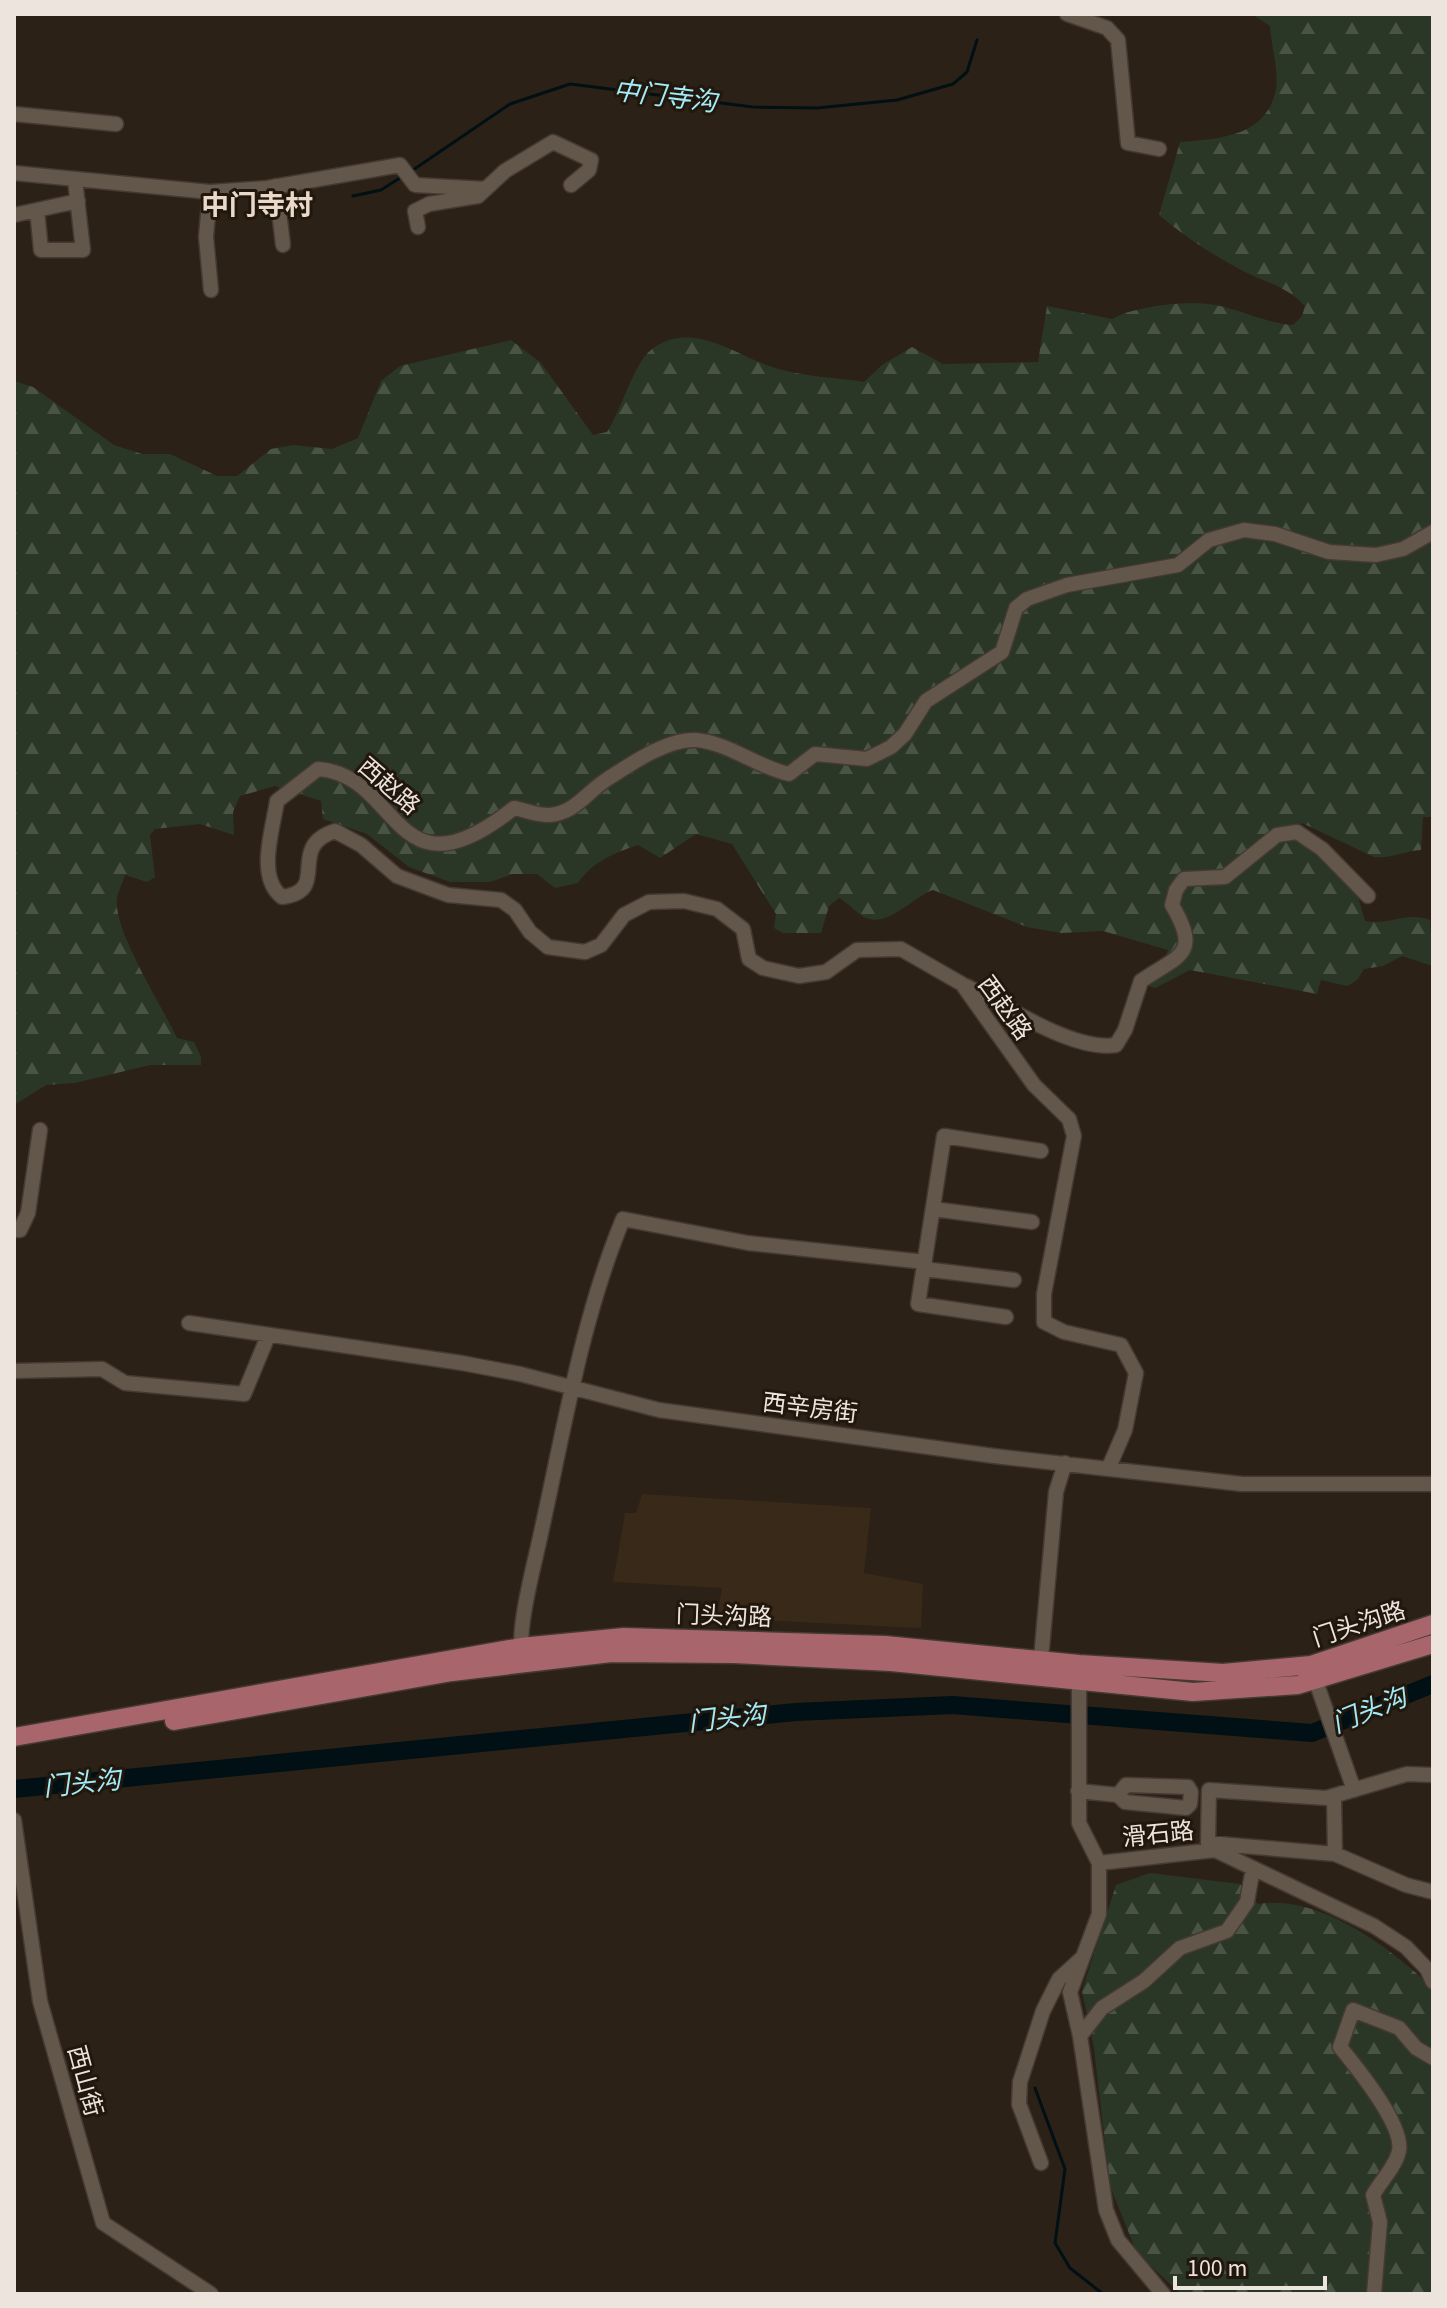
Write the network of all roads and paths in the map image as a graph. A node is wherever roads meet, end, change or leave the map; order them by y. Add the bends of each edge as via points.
1 (1067, 14) edge
2 (14, 114) edge
3 (116, 124) dead end
4 (1159, 149) dead end
5 (14, 173) edge
6 (75, 180) junction
7 (571, 185) dead end
8 (276, 186) junction
9 (486, 189) junction
10 (210, 192) junction
11 (78, 201) junction
12 (37, 210) junction
13 (14, 215) edge
14 (418, 227) dead end
15 (283, 245) dead end
16 (211, 290) dead end
17 (1433, 532) edge
18 (1368, 896) dead end
19 (962, 984) junction
20 (40, 1130) dead end
21 (1041, 1151) dead end
22 (933, 1209) junction
23 (1032, 1222) dead end
24 (14, 1230) edge
25 (924, 1266) junction
26 (1014, 1280) dead end
27 (1006, 1317) dead end
28 (189, 1323) dead end
29 (268, 1336) junction
30 (14, 1371) edge
31 (575, 1389) junction
32 (1065, 1463) junction
33 (1109, 1467) junction
34 (1433, 1484) edge
35 (1433, 1624) edge
36 (1433, 1644) edge
37 (522, 1654) junction
38 (1041, 1659) junction
39 (1313, 1673) junction
40 (1078, 1680) junction
41 (14, 1737) edge
42 (14, 1749) edge
43 (1433, 1764) edge
44 (1407, 1774) junction
45 (1433, 1775) edge
46 (1354, 1790) junction
47 (1078, 1791) junction
48 (1118, 1795) dead end
49 (1334, 1796) junction
50 (14, 1820) edge
51 (1335, 1854) junction
52 (1099, 1863) junction
53 (1253, 1868) junction
54 (1433, 1892) edge
55 (1082, 1958) junction
56 (1433, 1982) edge
57 (1080, 2036) junction
58 (1433, 2058) edge
59 (1041, 2163) dead end
60 (211, 2294) edge
61 (1163, 2294) edge
62 (1374, 2294) edge

1 - 4 street via 1107,28 1118,40 1128,143
2 - 3 street
5 - 6 street
6 - 10 street
6 - 11 street
7 - 9 street via 589,170 591,160 553,142
8 - 9 street via 400,165 415,185
8 - 10 street
8 - 15 street
9 - 14 street via 478,196 415,211
10 - 16 street via 206,237
11 - 12 street
11 - 12 street via 83,250 41,250
12 - 13 street
17 - 19 street, 西赵路 via 1403,549 1376,555 1329,552 1244,530 1209,540 1178,565 1067,585 1027,599 1016,608 1002,652 926,701 905,734 867,759 815,754 789,774 696,740 675,743 605,781 572,810 547,816 514,808 461,843 432,842 408,833 338,770 318,769 277,801 268,873 272,889 282,897 297,895 306,886 309,849 319,836 335,831 397,876 448,895 501,900 548,947 585,952 601,945 624,915 649,902 684,901 717,909 743,929 749,959 763,968 799,976 826,972 857,950 901,949
18 - 19 street via 1322,849 1297,832 1277,835 1225,877 1184,879 1172,905 1187,934 1185,949 1178,960 1141,981 1116,1045 1100,1048 1079,1042
19 - 33 street, 西赵路 via 1034,1085 1072,1127 1044,1322 1121,1345 1136,1373 1125,1430
20 - 24 street via 28,1213 20,1230
21 - 22 street via 944,1136
22 - 23 street
22 - 25 street
25 - 26 street
25 - 27 street via 918,1304
25 - 31 street via 748,1243 623,1219 603,1266
28 - 29 street, 西辛房街
29 - 30 street via 244,1394 125,1383 102,1369
29 - 31 street, 西辛房街 via 462,1363
31 - 32 street, 西辛房街 via 723,1420
31 - 37 street via 535,1562
32 - 33 street, 西辛房街
32 - 38 street via 1056,1492
33 - 34 street, 西辛房街 via 1242,1484
35 - 39 main road, 门头沟路
36 - 39 main road, 门头沟路
37 - 38 main road, 门头沟路 via 624,1637 885,1645
37 - 40 main road, 门头沟路 via 741,1654
37 - 41 main road, 门头沟路
37 - 42 main road, 门头沟路
38 - 40 main road, 门头沟路
39 - 40 main road, 门头沟路
39 - 46 street
40 - 47 street, 滑石路
43 - 44 street
44 - 45 street
44 - 46 street
46 - 49 street
47 - 48 street
47 - 52 street, 滑石路 via 1079,1823
49 - 51 street
49 - 51 street via 1209,1790 1208,1843
50 - 60 street, 西山街 via 40,2001 103,2223
51 - 54 street
52 - 53 street, 滑石路 via 1215,1850
52 - 55 street via 1099,1914
53 - 56 street, 滑石路 via 1374,1926 1406,1947
53 - 57 street via 1247,1902 1227,1931 1180,1948 1144,1981 1102,2008
55 - 57 street via 1070,1992
55 - 59 street via 1059,1979 1020,2082 1019,2104
57 - 61 street via 1106,2210 1118,2240
58 - 62 street via 1399,2028 1353,2010 1340,2047 1395,2127 1400,2146 1373,2195 1380,2222

